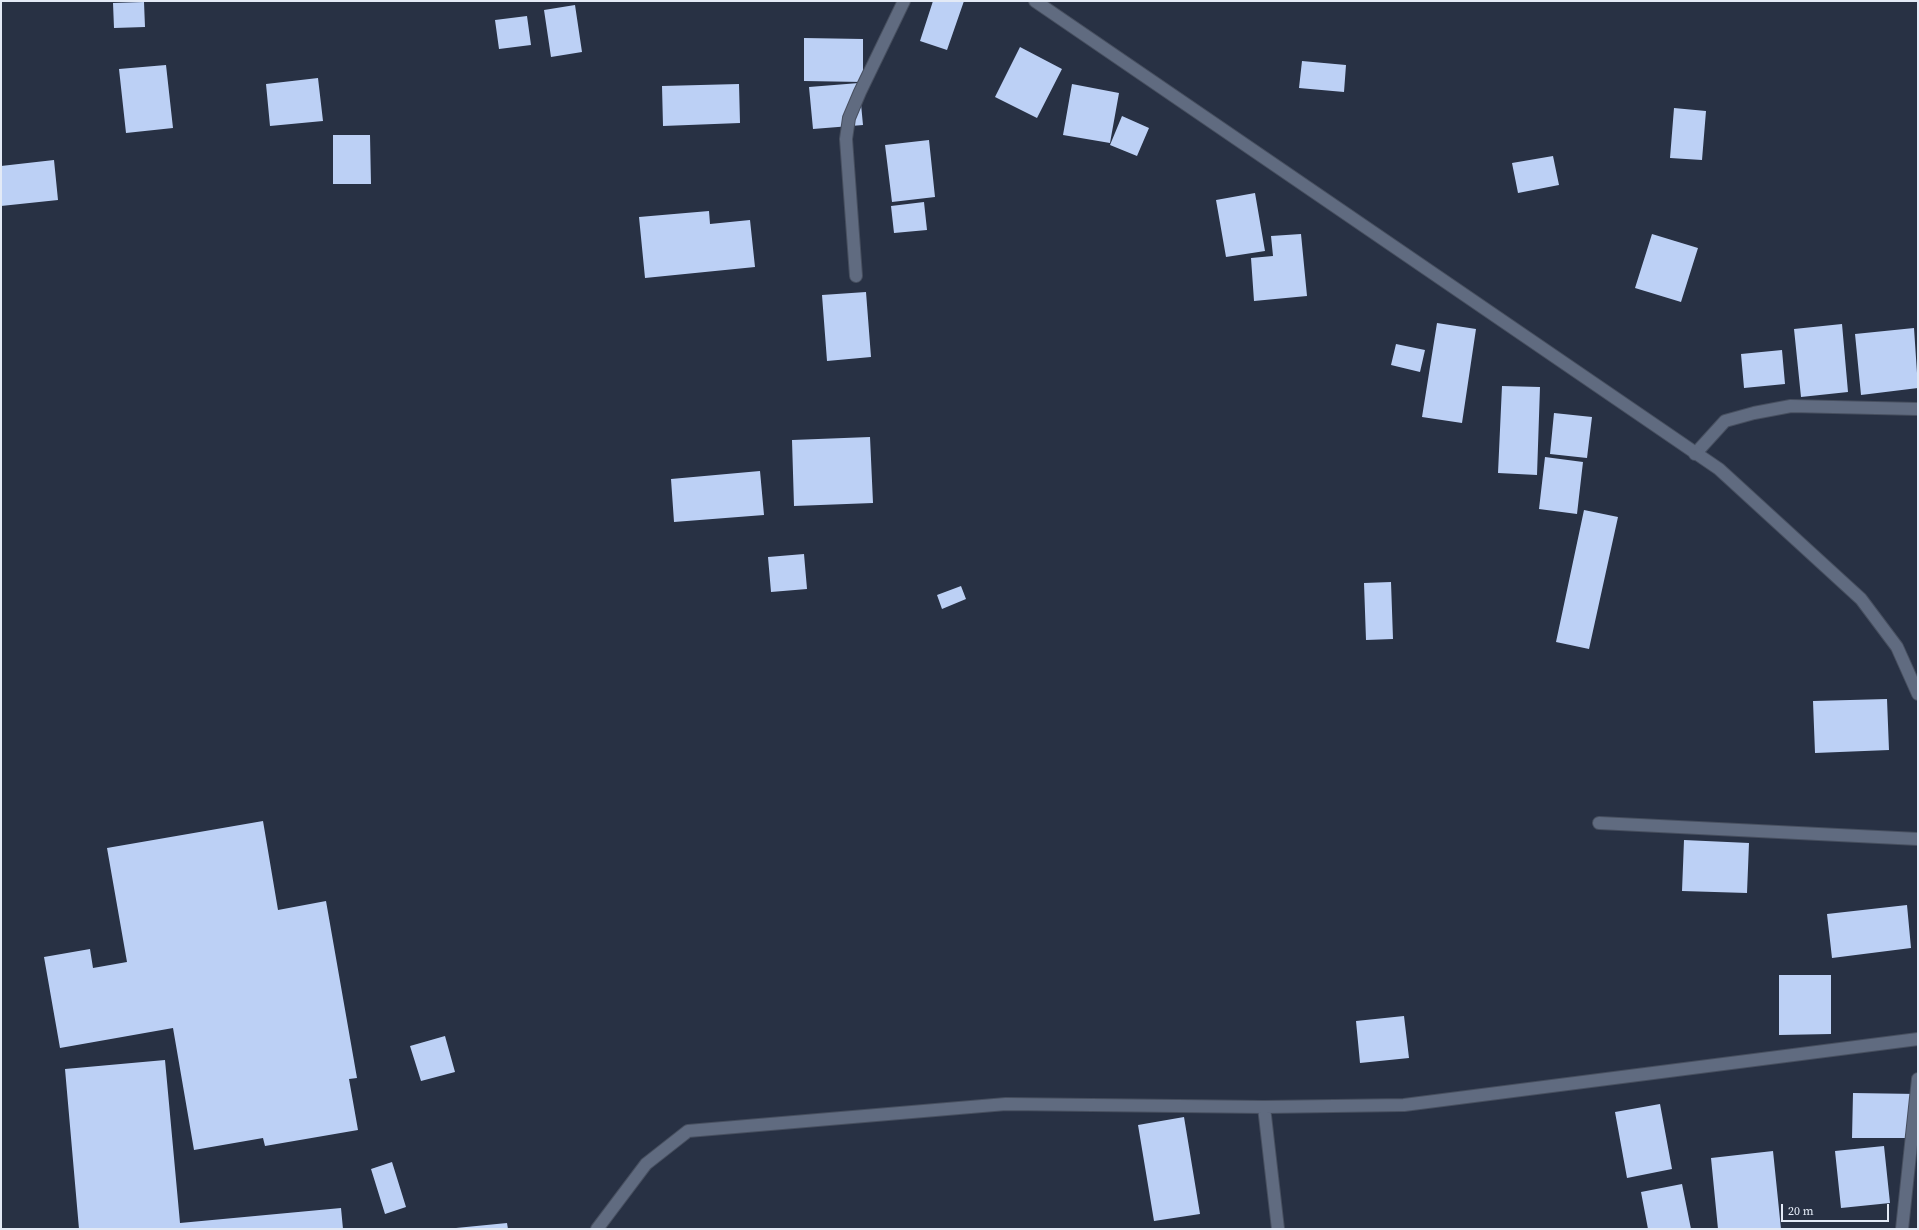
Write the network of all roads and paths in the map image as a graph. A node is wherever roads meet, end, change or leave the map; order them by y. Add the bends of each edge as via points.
1 (904, 1) edge
2 (1035, 1) edge
3 (856, 276) dead end
4 (1918, 410) edge
5 (1694, 454) junction
6 (1918, 694) edge
7 (1599, 823) dead end
8 (1918, 839) edge
9 (1918, 1039) edge
10 (1918, 1079) edge
11 (1264, 1107) junction
12 (597, 1229) edge
13 (1278, 1229) edge
14 (1902, 1229) edge

1 - 3 street via 849,118 846,139
2 - 5 street
4 - 5 street via 1791,406 1740,416 1725,421
5 - 6 street via 1719,469 1861,599 1897,647
7 - 8 street
9 - 11 street via 1404,1105
10 - 14 street
11 - 12 street via 1006,1104 688,1131 646,1164
11 - 13 street

